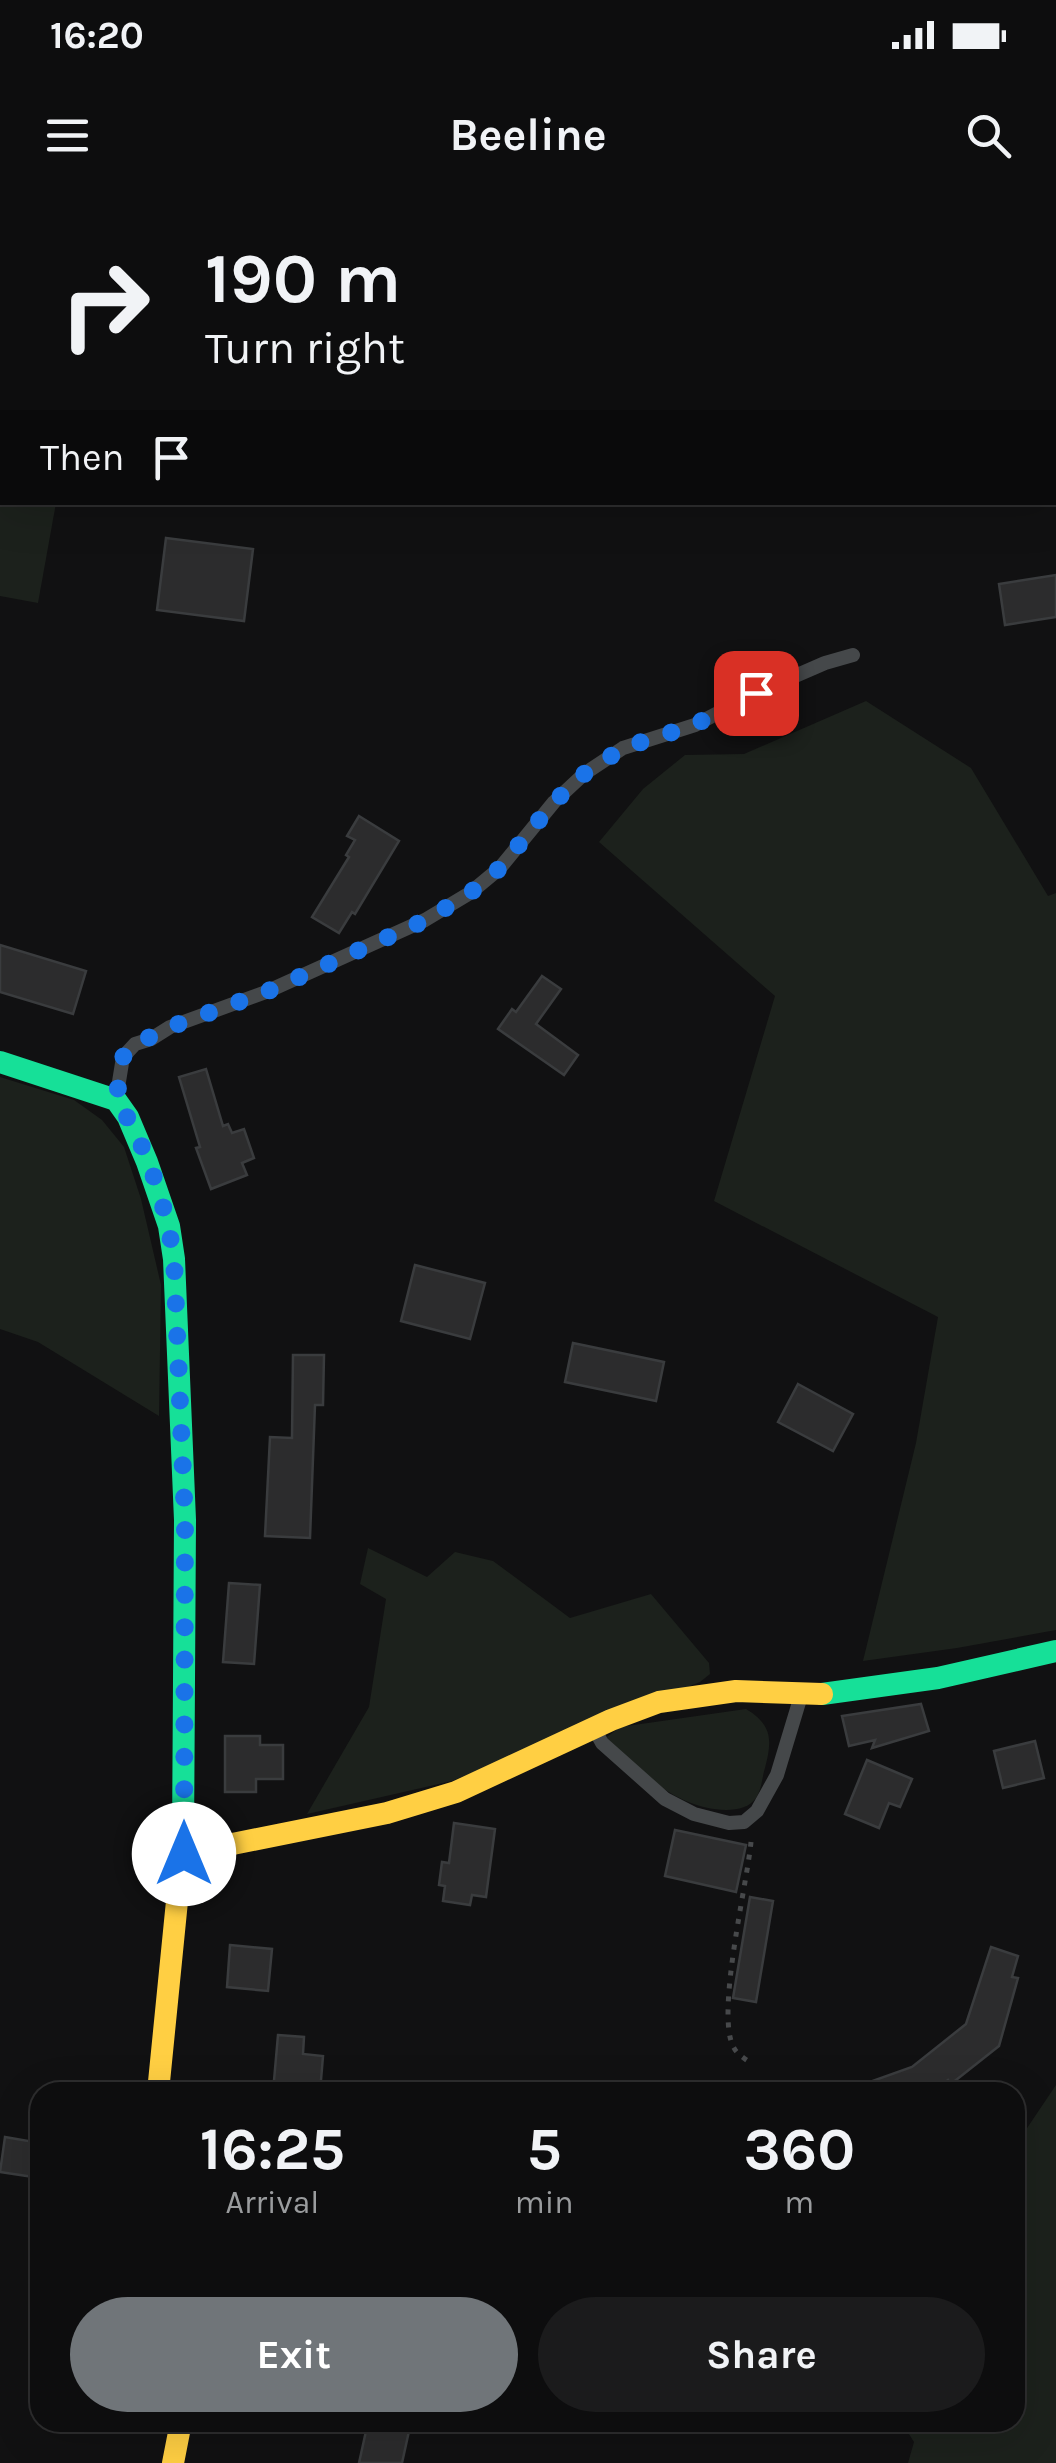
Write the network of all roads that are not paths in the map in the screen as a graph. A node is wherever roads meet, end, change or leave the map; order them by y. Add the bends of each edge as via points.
1 (853, 656) dead end
2 (0, 1062) edge
3 (116, 1100) junction
4 (1056, 1651) edge
5 (802, 1693) junction
6 (594, 1728) junction
7 (184, 1854) junction
8 (159, 2082) edge
9 (180, 2432) edge
10 (173, 2463) edge

1 - 3 lane via 694,725 623,748 554,802 500,868 426,920 136,1044 123,1057
2 - 3 street
3 - 7 street via 147,1162 174,1260 185,1520
4 - 5 street via 938,1678
5 - 6 street via 736,1691 658,1702
5 - 6 lane via 777,1775 744,1822 694,1814 664,1798
6 - 7 street via 456,1792 387,1813
7 - 8 street
9 - 10 street

